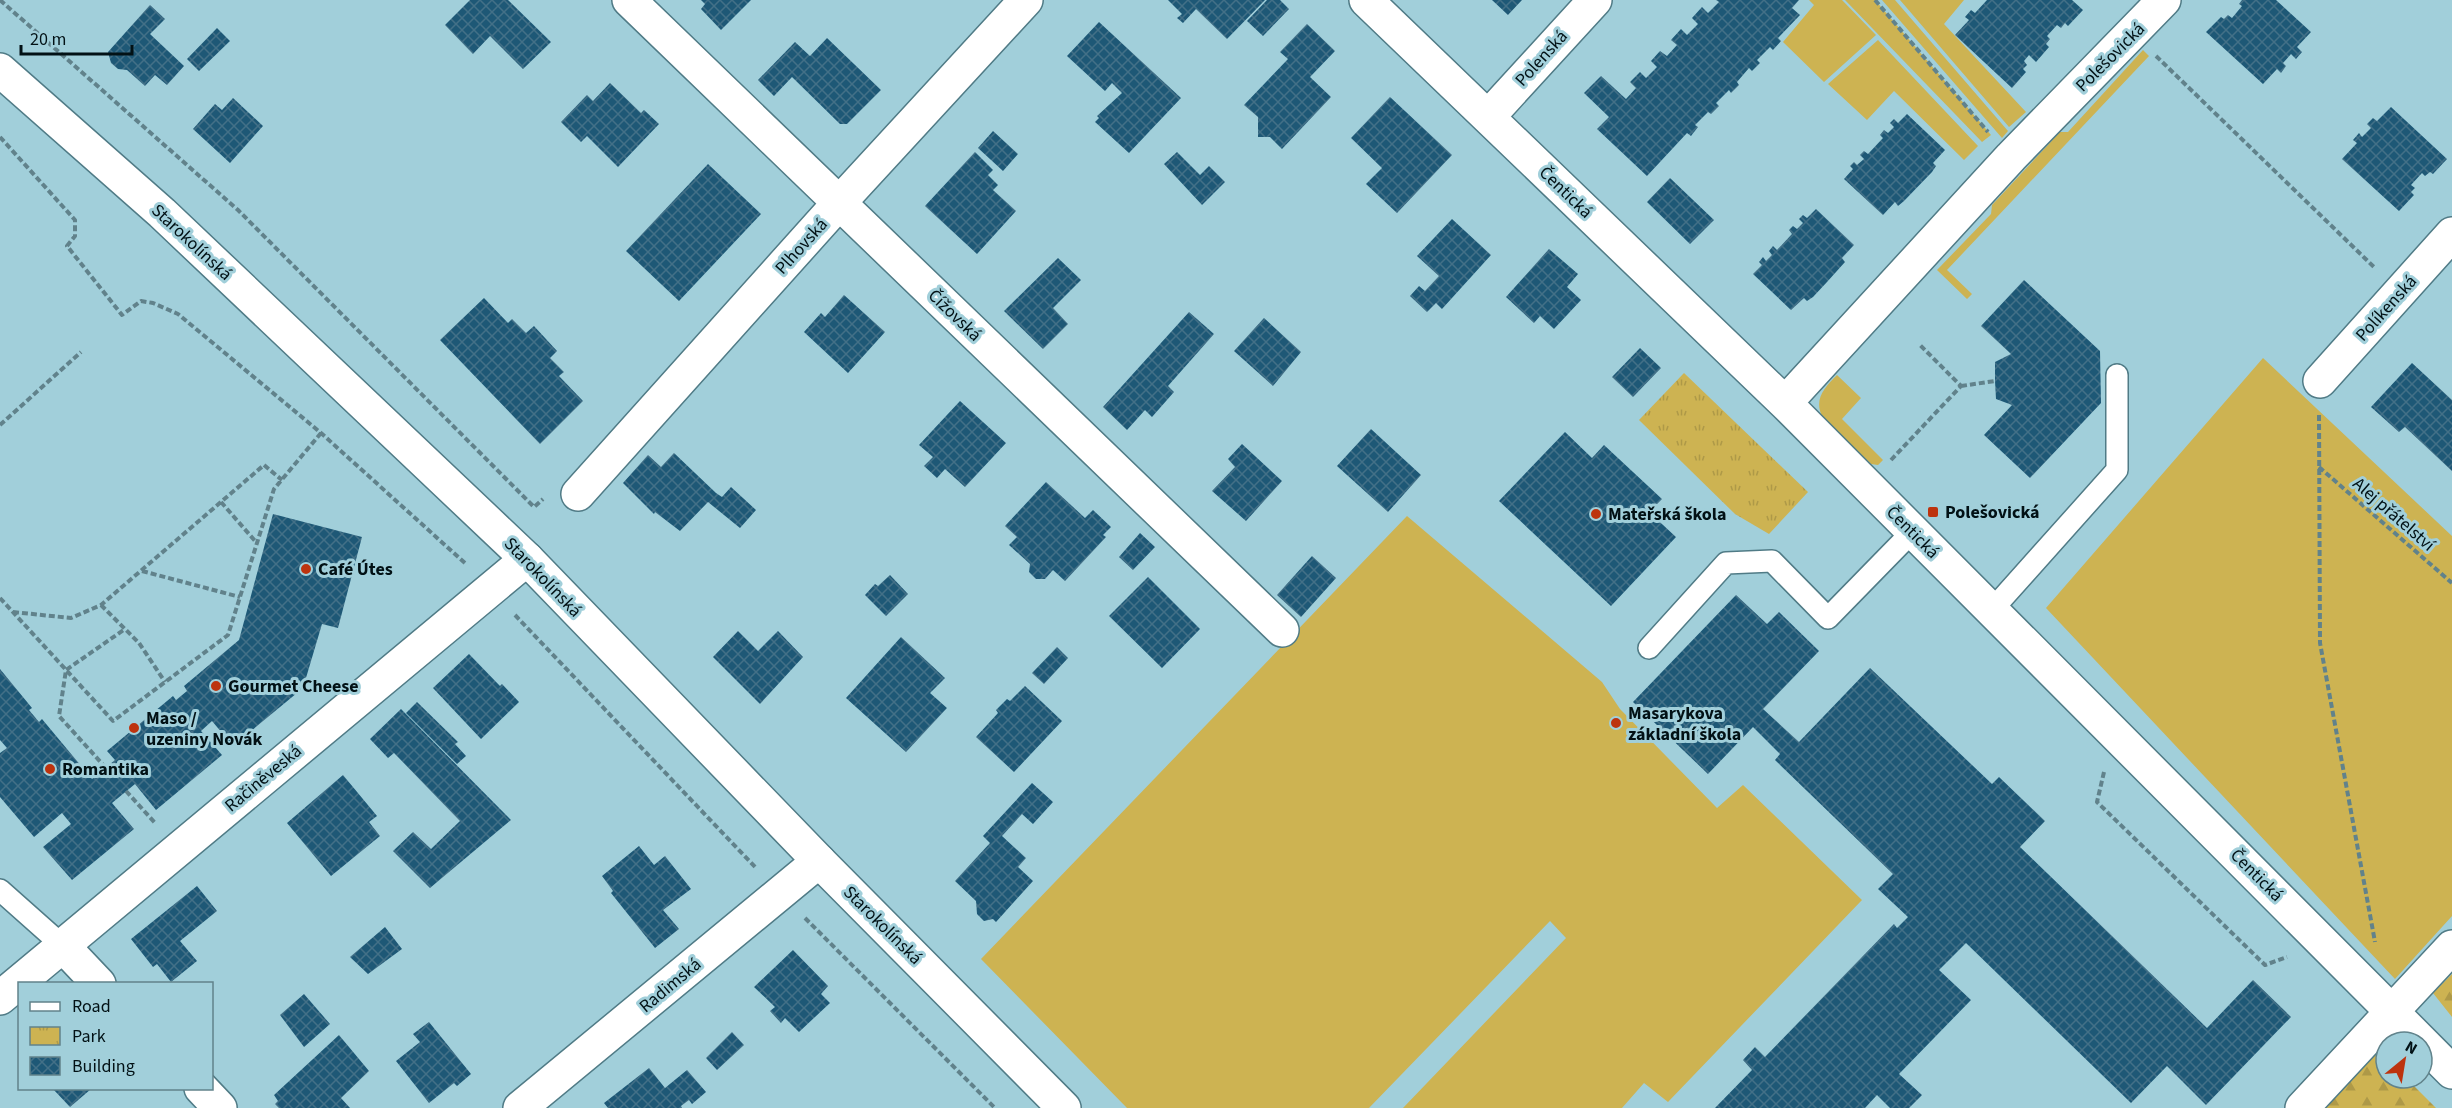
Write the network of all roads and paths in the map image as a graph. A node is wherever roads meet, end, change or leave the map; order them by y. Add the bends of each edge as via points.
1 (0, 0) edge
2 (629, 0) edge
3 (1026, 0) edge
4 (1366, 0) edge
5 (1595, 0) edge
6 (1875, 0) edge
7 (2164, 0) edge
8 (2133, 33) junction
9 (0, 70) edge
10 (1488, 117) junction
11 (2011, 157) junction
12 (839, 203) junction
13 (2452, 234) edge
14 (2399, 292) junction
15 (1919, 344) dead end
16 (81, 352) dead end
17 (2117, 375) dead end
18 (1995, 381) dead end
19 (2320, 381) joint
20 (1962, 386) junction
21 (1785, 403) junction
22 (0, 425) edge
23 (321, 434) dead end
24 (1890, 461) dead end
25 (2318, 466) junction
26 (282, 480) junction
27 (564, 500) joint
28 (221, 502) junction
29 (1913, 531) junction
30 (257, 542) junction
31 (527, 558) junction
32 (142, 571) junction
33 (2452, 583) edge
34 (240, 597) junction
35 (0, 598) edge
36 (101, 605) junction
37 (1991, 611) junction
38 (13, 612) junction
39 (125, 629) junction
40 (1282, 630) dead end
41 (1649, 648) dead end
42 (66, 670) junction
43 (165, 682) junction
44 (106, 768) dead end
45 (2105, 770) dead end
46 (126, 791) dead end
47 (178, 848) junction
48 (819, 861) junction
49 (0, 890) edge
50 (63, 946) junction
51 (2452, 947) edge
52 (2293, 955) dead end
53 (19, 982) edge
54 (97, 982) edge
55 (18, 983) edge
56 (0, 998) edge
57 (2382, 1000) junction
58 (2452, 1072) edge
59 (202, 1090) edge
60 (220, 1108) edge
61 (520, 1108) edge
62 (1064, 1108) edge
63 (2302, 1108) edge

1 - 27 path via 238,210 534,507 543,498
2 - 12 street, Čížovská
3 - 12 street, Plhovská
4 - 10 street, Čentická
5 - 10 street, Polenská
6 - 11 path
7 - 8 street, Polešovická
8 - 11 street, Polešovická
8 - 14 path
9 - 31 street, Starokolínská via 162,213
10 - 21 street, Čentická
11 - 21 street, Polešovická
12 - 27 street, Plhovská
12 - 40 street, Čížovská
13 - 14 street, Políkenská
14 - 19 street, Políkenská
15 - 20 path
16 - 22 path
17 - 37 lane via 2117,470
18 - 20 path
19 - 25 path
20 - 24 path
21 - 29 street, Čentická
23 - 26 path
25 - 33 path, Alej přátelství
25 - 57 path via 2319,643 2380,968
26 - 28 path via 264,465
26 - 30 path via 274,489
28 - 30 path
28 - 32 path
29 - 37 street, Čentická
29 - 41 lane via 1828,618 1773,561 1726,563
30 - 34 path
31 - 47 street, Račiněveská
31 - 48 street, Starokolínská
32 - 34 path
32 - 36 path
34 - 43 path via 228,635
35 - 38 path
36 - 38 path via 71,618
36 - 39 path
37 - 57 street, Čentická
38 - 42 path
39 - 42 path
39 - 43 path
42 - 43 path via 113,721
42 - 44 path via 59,716
45 - 52 path via 2097,802 2265,965
46 - 47 path
47 - 50 street, Račiněveská
48 - 61 street, Radimská
48 - 62 street, Starokolínská
49 - 50 lane
50 - 53 street, Račiněveská
50 - 54 street
51 - 57 street
55 - 56 street, Račiněveská
57 - 58 street, Čentická
57 - 63 street
59 - 60 street

